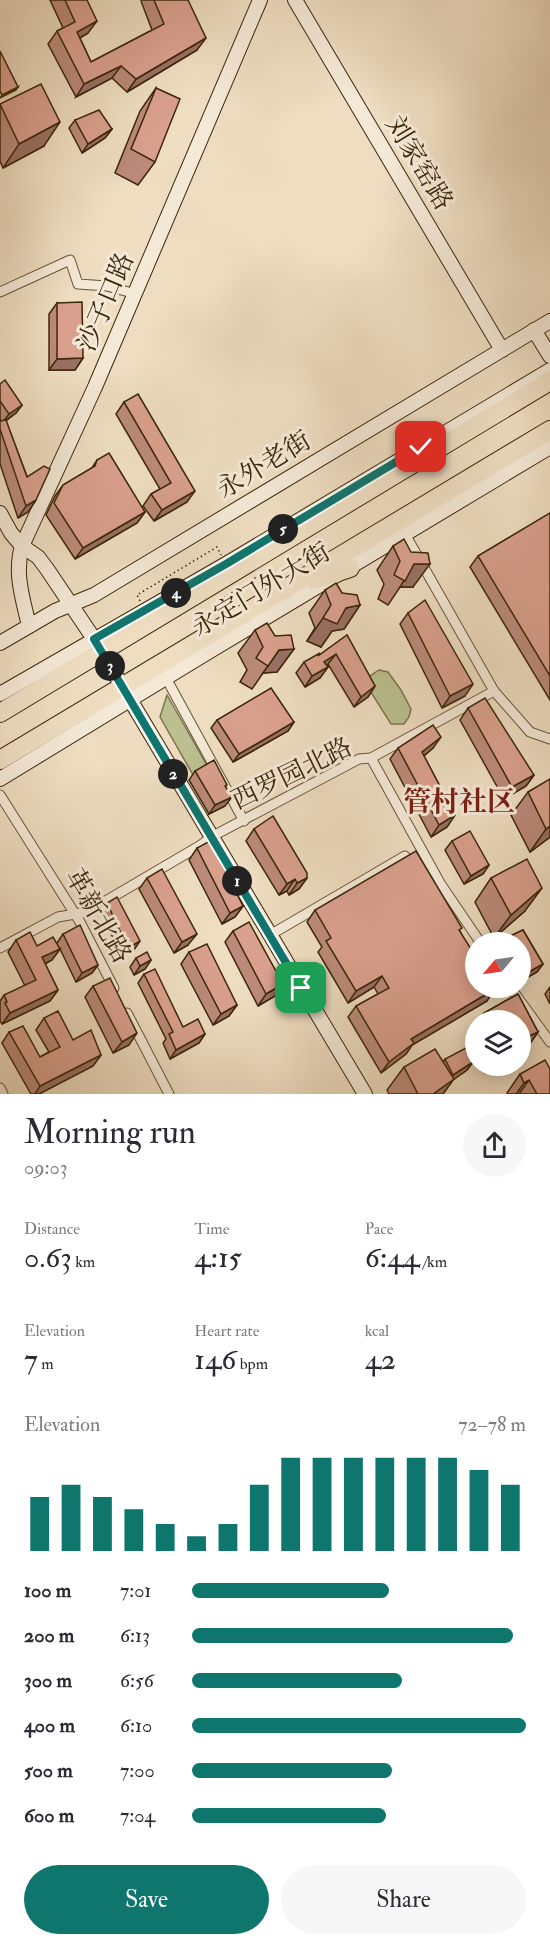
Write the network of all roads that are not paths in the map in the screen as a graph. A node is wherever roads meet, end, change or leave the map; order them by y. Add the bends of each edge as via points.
1 (260, 0) edge
2 (294, 0) edge
3 (0, 292) edge
4 (136, 294) junction
5 (550, 321) edge
6 (534, 330) junction
7 (502, 350) junction
8 (550, 356) edge
9 (550, 370) edge
10 (550, 381) edge
11 (550, 430) edge
12 (550, 447) edge
13 (0, 513) edge
14 (405, 534) junction
15 (22, 546) junction
16 (350, 568) junction
17 (281, 591) junction
18 (71, 605) junction
19 (29, 626) junction
20 (0, 643) edge
21 (98, 646) junction
22 (205, 654) junction
23 (170, 659) junction
24 (166, 678) junction
25 (494, 691) junction
26 (0, 694) edge
27 (126, 694) junction
28 (0, 713) edge
29 (550, 739) edge
30 (371, 758) junction
31 (0, 760) edge
32 (0, 779) edge
33 (0, 795) edge
34 (244, 821) junction
35 (211, 837) junction
36 (405, 856) edge
37 (75, 915) junction
38 (473, 932) edge
39 (270, 935) junction
40 (0, 948) edge
41 (117, 994) edge
42 (518, 998) edge
43 (123, 1005) edge
44 (550, 1041) edge
45 (0, 1088) edge
46 (3, 1094) edge
47 (169, 1094) edge
48 (365, 1094) edge

1 - 4 street, 沙子口路
2 - 7 street, 刘家窑路
3 - 4 street via 70,260 78,284
4 - 15 street, 沙子口路
5 - 6 street, 永外老街
6 - 7 street, 永外老街
6 - 8 street
7 - 18 street, 永外老街 via 94,595
9 - 21 street, 永定门外大街 via 226,564
10 - 21 highway, 永定门外大街
11 - 17 highway, 永定门外大街
12 - 14 street, 永定门外大街
13 - 15 street
14 - 16 street, 永定门外大街
14 - 25 street
15 - 18 street via 38,557
15 - 19 street, 沙子口路 via 18,577
16 - 17 highway
16 - 22 street, 永定门外大街
17 - 23 highway, 永定门外大街
18 - 19 street, 永外老街
18 - 21 street
19 - 20 street, 永外老街
21 - 26 street, 永定门外大街
21 - 27 street
21 - 28 highway, 永定门外大街
22 - 23 highway
22 - 24 street, 永定门外大街
23 - 27 highway, 永定门外大街
24 - 27 street, 永定门外大街
24 - 34 street
25 - 29 street via 530,732
25 - 30 street, 西罗园北路
27 - 31 highway, 永定门外大街
27 - 32 street, 永定门外大街
27 - 35 street
30 - 34 street, 西罗园北路 via 359,759
30 - 38 street, 西罗园北路 via 440,884
33 - 37 street, 革新北路
34 - 35 street, 西罗园北路
35 - 37 street, 西罗园北路 via 87,912
35 - 39 street
36 - 39 street
37 - 40 street, 西罗园北路 via 58,917
37 - 41 street, 革新北路
39 - 48 street
42 - 44 street
43 - 47 street, 革新北路
45 - 46 street

